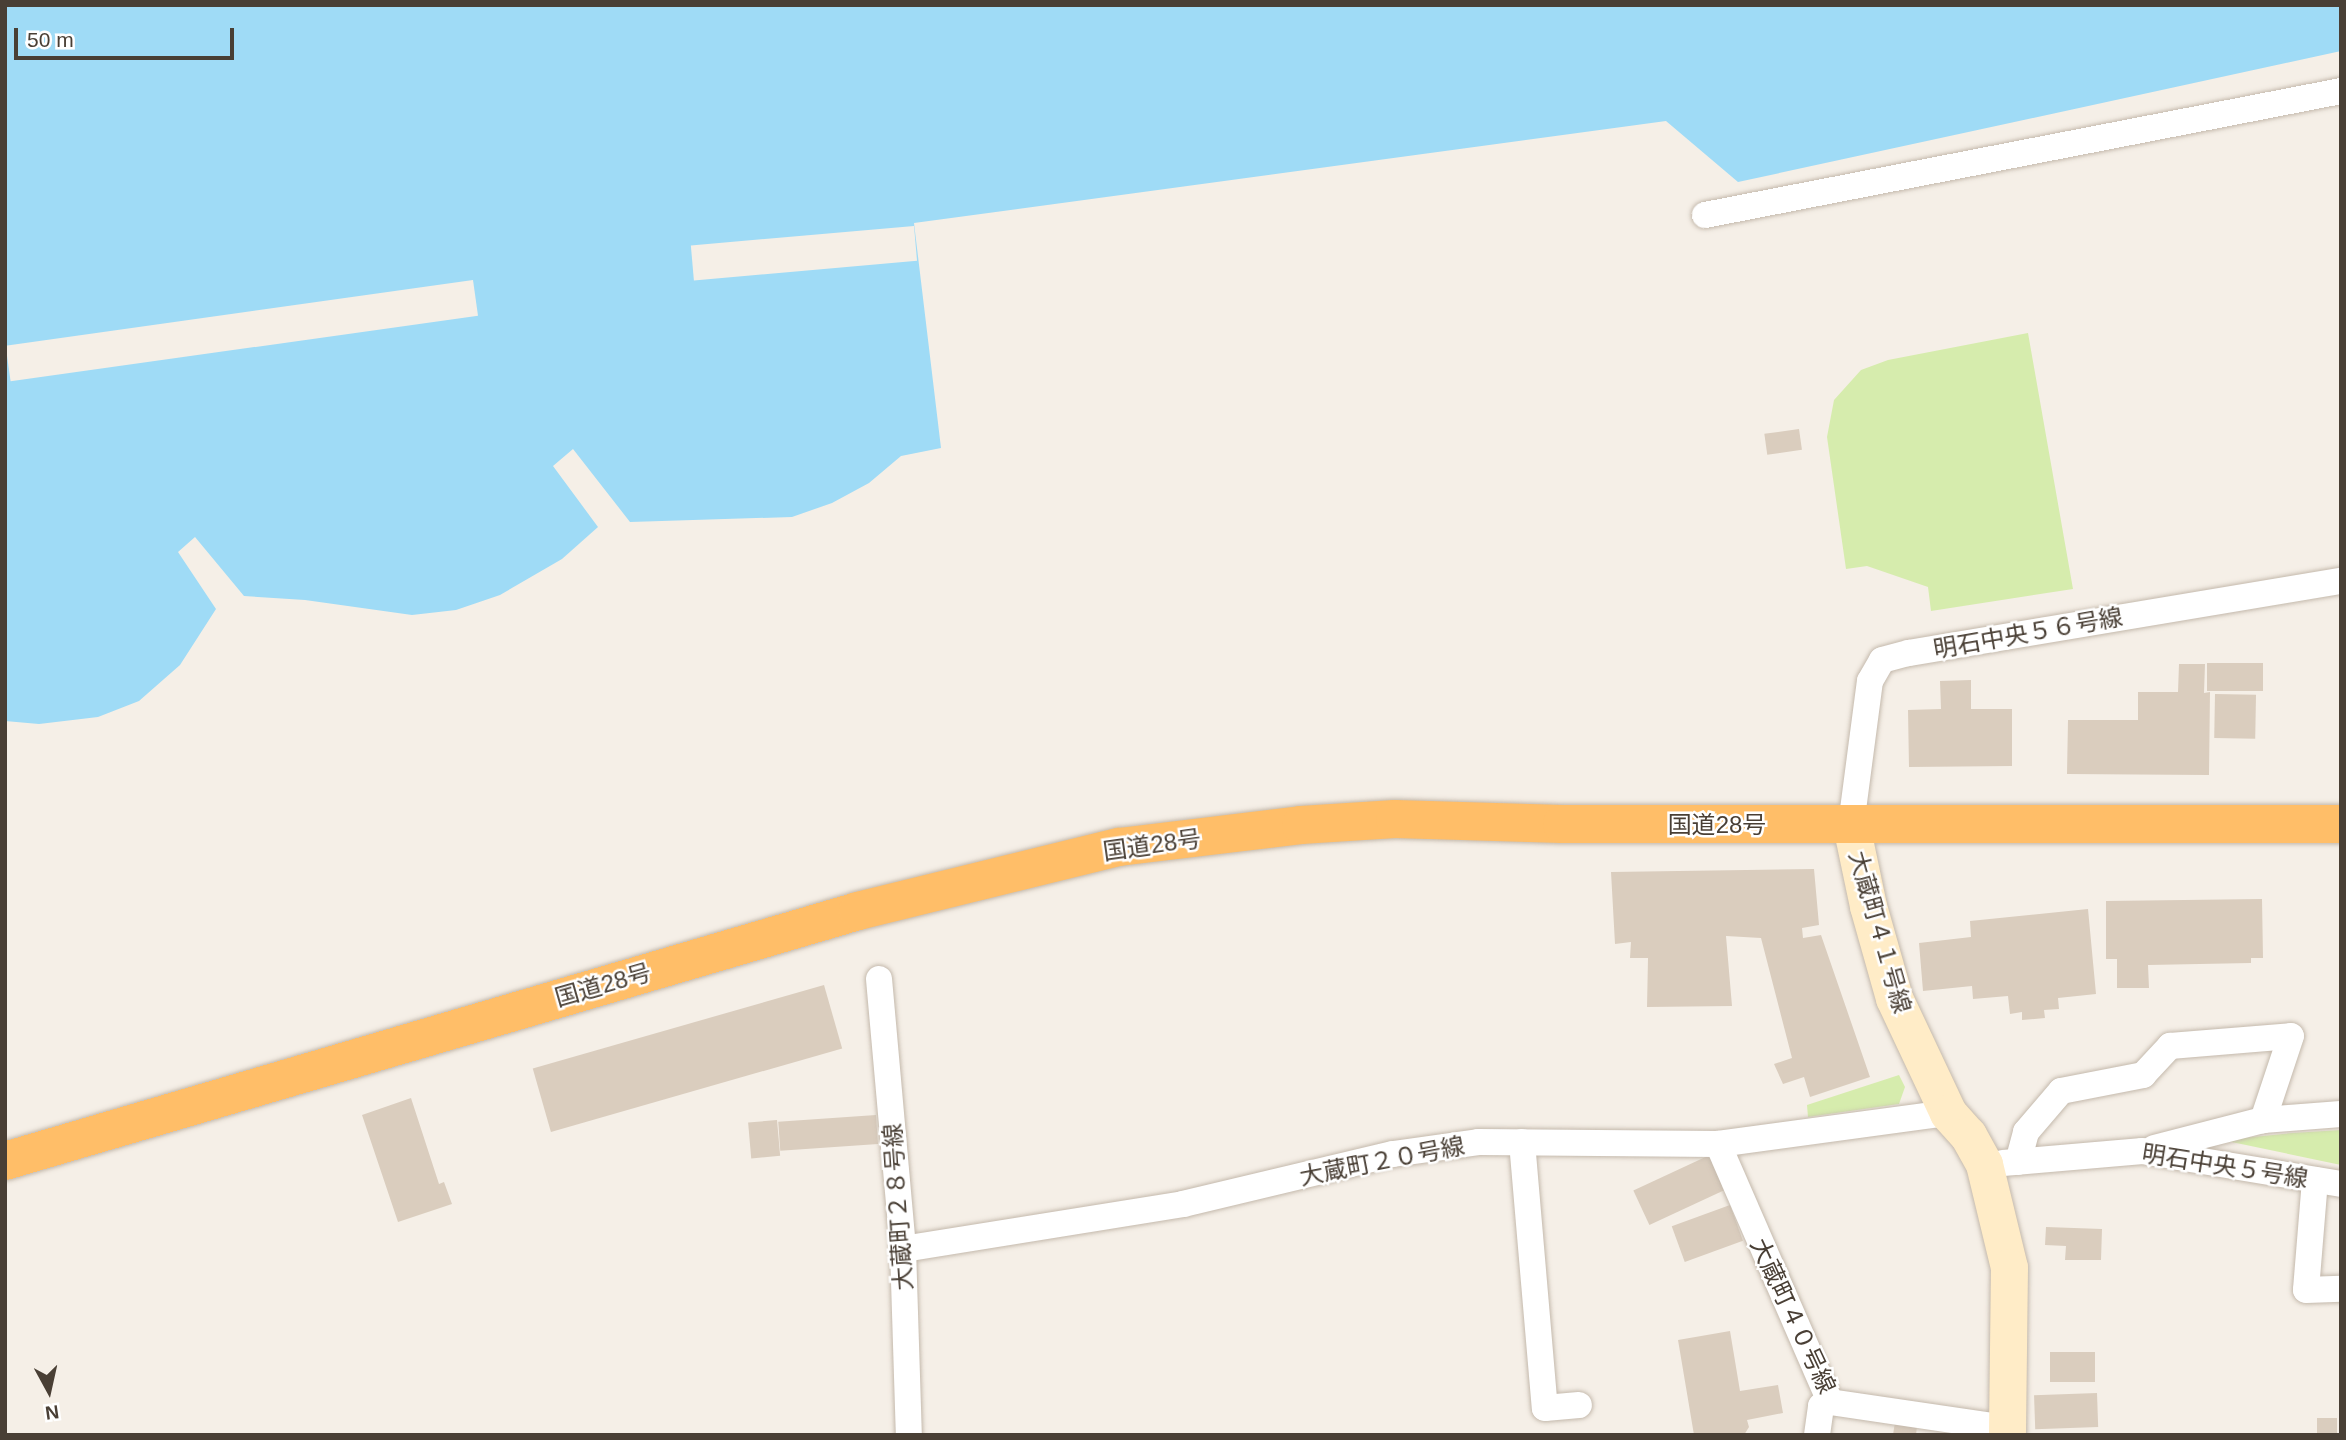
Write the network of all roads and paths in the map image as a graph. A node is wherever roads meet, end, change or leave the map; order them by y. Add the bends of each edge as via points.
1 (2341, 91) edge
2 (1704, 215) dead end
3 (2341, 581) edge
4 (2341, 824) edge
5 (1851, 825) junction
6 (878, 979) dead end
7 (1948, 1113) junction
8 (2341, 1114) edge
9 (2263, 1120) junction
10 (1522, 1142) junction
11 (1718, 1144) junction
12 (2142, 1151) junction
13 (5, 1161) edge
14 (2001, 1163) junction
15 (2328, 1182) edge
16 (903, 1249) junction
17 (2341, 1289) edge
18 (1830, 1402) junction
19 (1579, 1405) dead end
20 (2007, 1432) edge
21 (909, 1435) edge
22 (1817, 1435) edge

1 - 2 street
3 - 5 street, 明石中央５６号線 via 1882,660 1870,681
4 - 5 highway, 国道28号
5 - 7 street, 大蔵町４１号線 via 1894,998
5 - 13 highway, 国道28号 via 1395,819 1301,825 1119,848 849,913
6 - 16 street, 大蔵町２８号線
7 - 11 street, 大蔵町２０号線
7 - 14 street, 大蔵町４１号線
8 - 9 street
9 - 12 street
9 - 14 street via 2291,1036 2170,1046 2143,1075 2061,1091
10 - 11 street, 大蔵町２０号線
10 - 16 street, 大蔵町２０号線 via 1478,1142 1393,1154 1183,1204
10 - 19 street via 1545,1408
11 - 18 street, 大蔵町４０号線
12 - 14 street, 明石中央５号線
12 - 15 street, 明石中央５号線
14 - 20 street, 大蔵町４１号線 via 2009,1268
15 - 17 street via 2306,1290
16 - 21 street, 大蔵町２８号線
18 - 20 street, 大蔵町４０号線
18 - 22 street via 1821,1406

